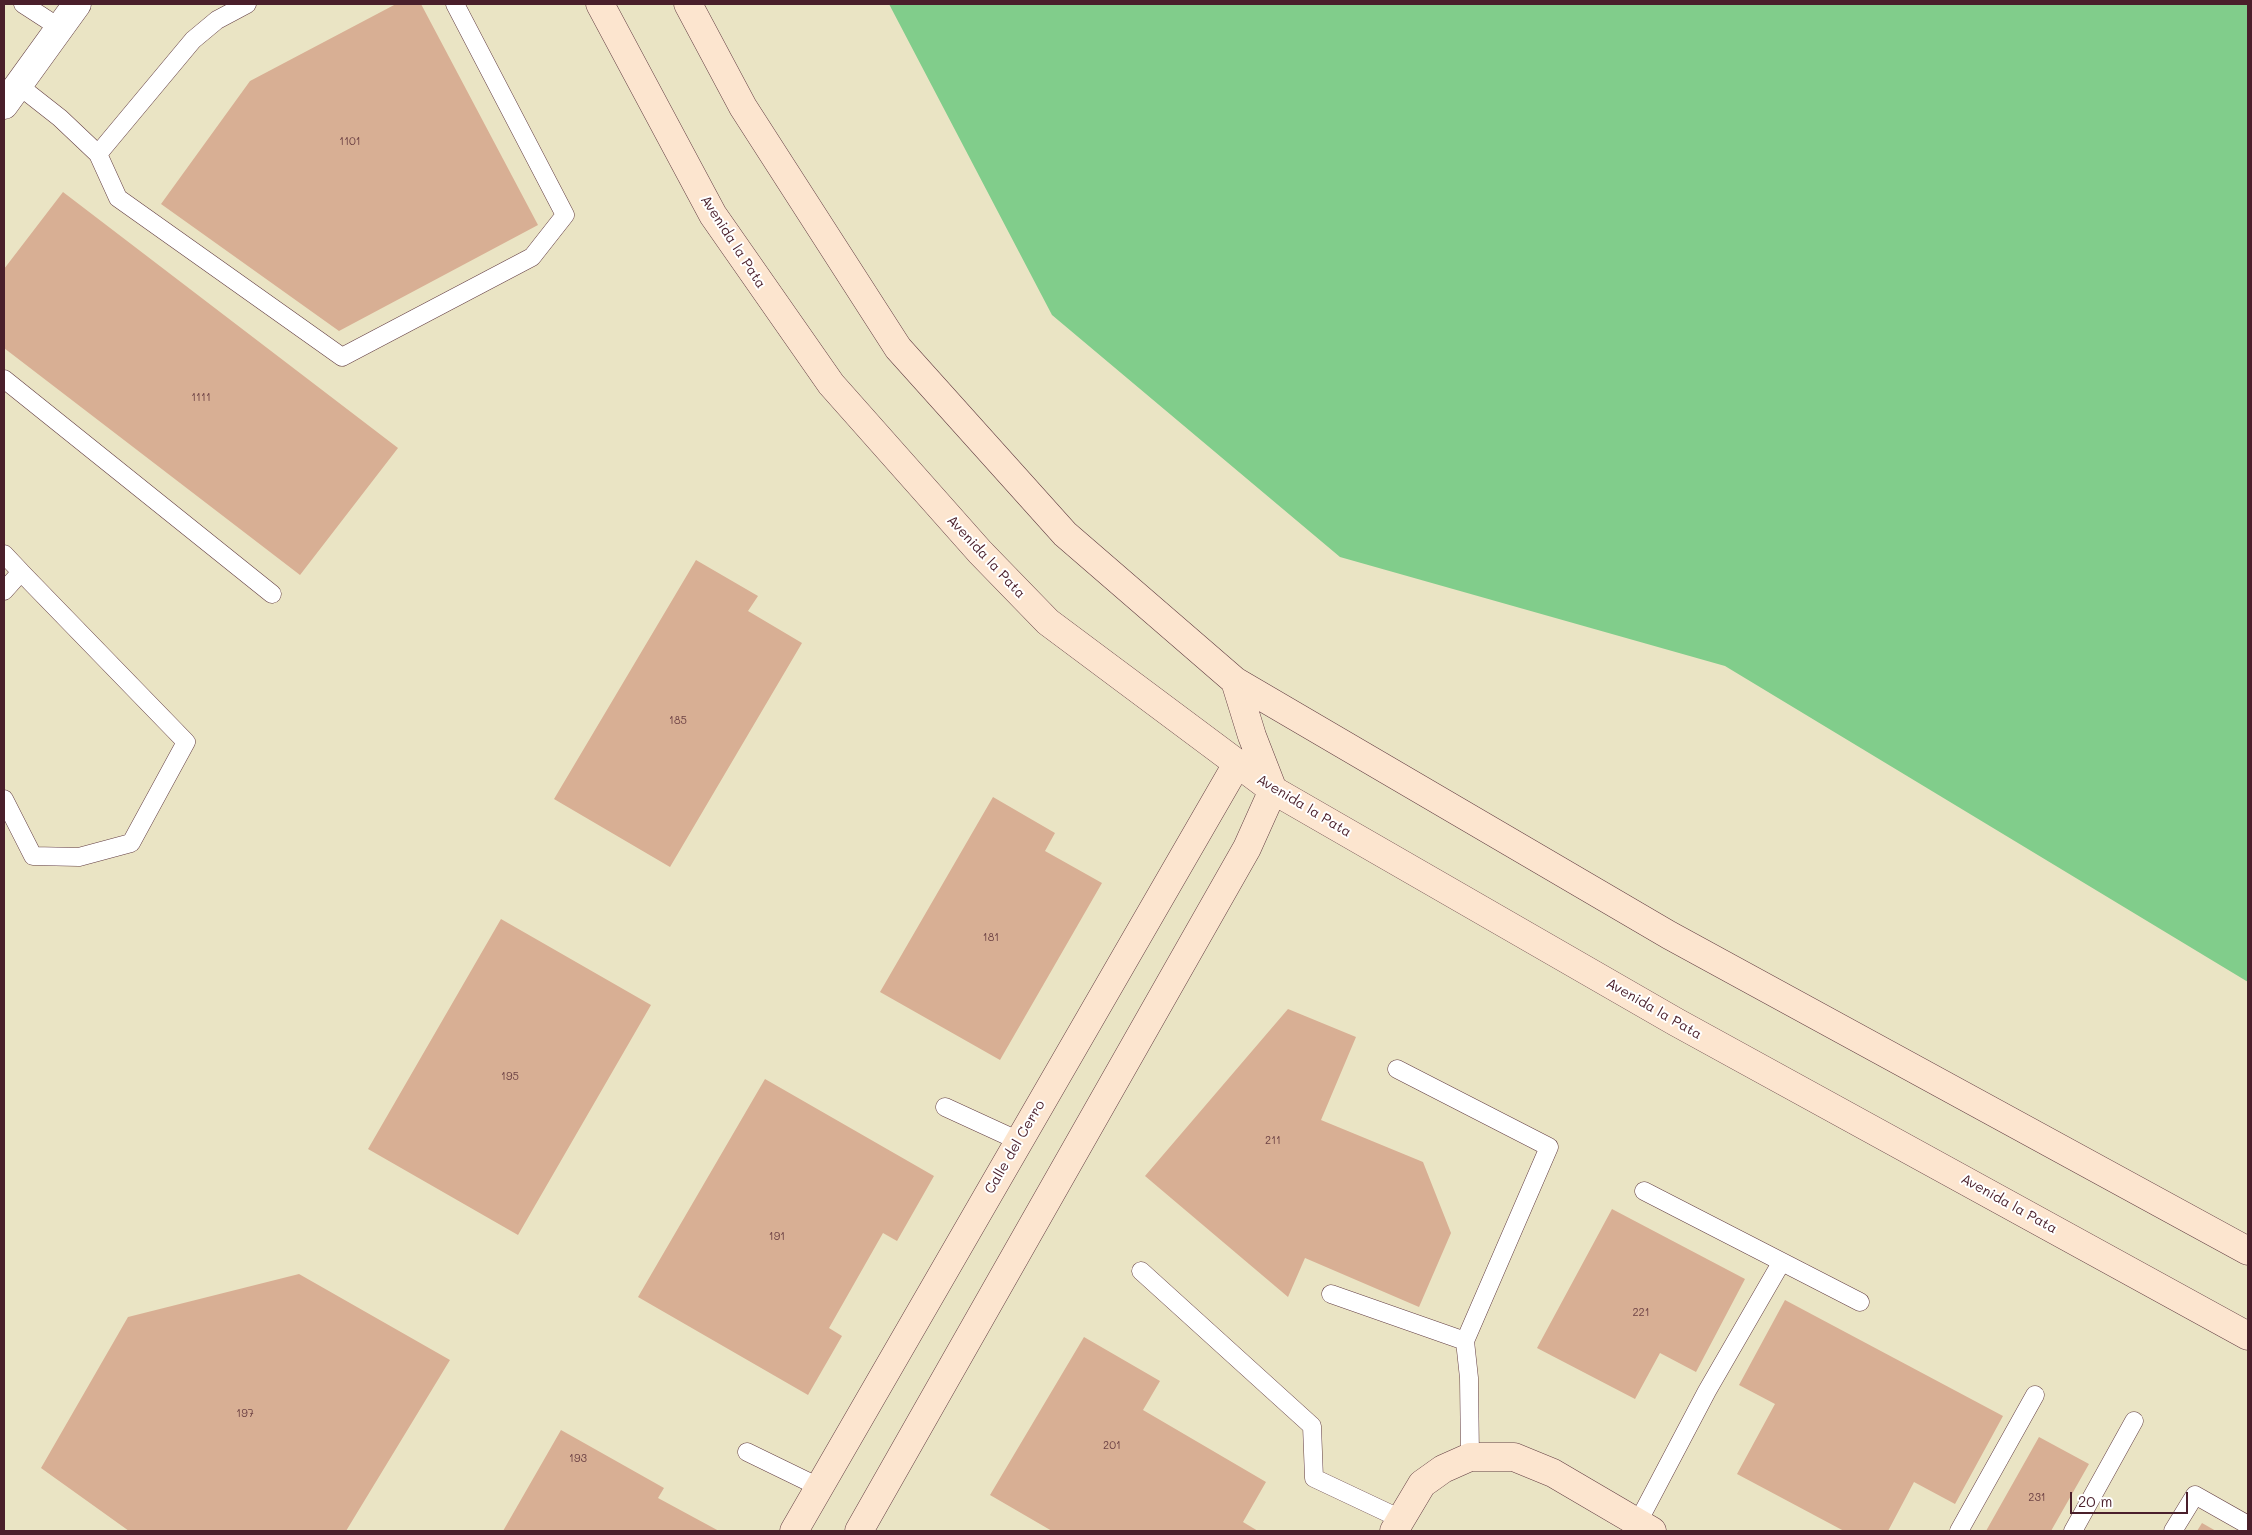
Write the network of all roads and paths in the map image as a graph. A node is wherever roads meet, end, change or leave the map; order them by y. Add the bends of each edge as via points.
1 (23, 4) edge
2 (77, 4) edge
3 (248, 4) edge
4 (455, 4) edge
5 (600, 4) edge
6 (688, 4) edge
7 (60, 28) junction
8 (11, 95) edge
9 (98, 154) junction
10 (4, 379) edge
11 (4, 554) edge
12 (21, 572) junction
13 (4, 591) edge
14 (272, 594) dead end
15 (1235, 680) junction
16 (1237, 764) junction
17 (1274, 790) junction
18 (4, 799) edge
19 (1397, 1069) dead end
20 (945, 1107) dead end
21 (1019, 1141) junction
22 (1644, 1192) dead end
23 (2248, 1251) edge
24 (1781, 1263) junction
25 (1141, 1271) dead end
26 (1330, 1294) dead end
27 (1860, 1302) dead end
28 (2248, 1336) edge
29 (1465, 1342) junction
30 (2035, 1395) dead end
31 (2134, 1420) dead end
32 (747, 1452) dead end
33 (1470, 1457) junction
34 (819, 1487) junction
35 (1398, 1525) edge
36 (2248, 1525) edge
37 (1645, 1527) edge
38 (794, 1531) edge
39 (859, 1531) edge
40 (1959, 1531) edge
41 (2073, 1531) edge
42 (2173, 1531) edge

1 - 7 lane
2 - 7 street
3 - 9 lane via 217,20 193,40
4 - 9 lane via 565,215 532,257 342,357 118,198
5 - 16 main road, Avenida la Pata via 712,215 831,384 980,552 1048,622
6 - 15 main road via 744,107 898,348 1065,534
7 - 8 street
8 - 9 lane via 60,118
10 - 14 lane
11 - 12 lane
12 - 13 lane
12 - 18 lane via 186,742 131,843 79,857 33,856
15 - 17 main road via 1252,736
15 - 23 main road via 1669,935
16 - 17 main road, Avenida la Pata
16 - 21 main road, Calle del Cerro
17 - 28 main road, Avenida la Pata via 1676,1022
17 - 39 main road via 1247,848
19 - 29 lane via 1549,1147
20 - 21 lane
21 - 34 main road, Calle del Cerro
22 - 24 lane
24 - 27 lane
24 - 37 lane via 1707,1391
25 - 35 lane via 1312,1426 1314,1478
26 - 29 lane
29 - 33 lane
30 - 40 lane
31 - 41 lane
32 - 34 lane
33 - 35 main road via 1443,1469 1422,1484
33 - 37 main road via 1514,1458 1553,1473
34 - 38 main road, Calle del Cerro
36 - 42 lane via 2195,1495

